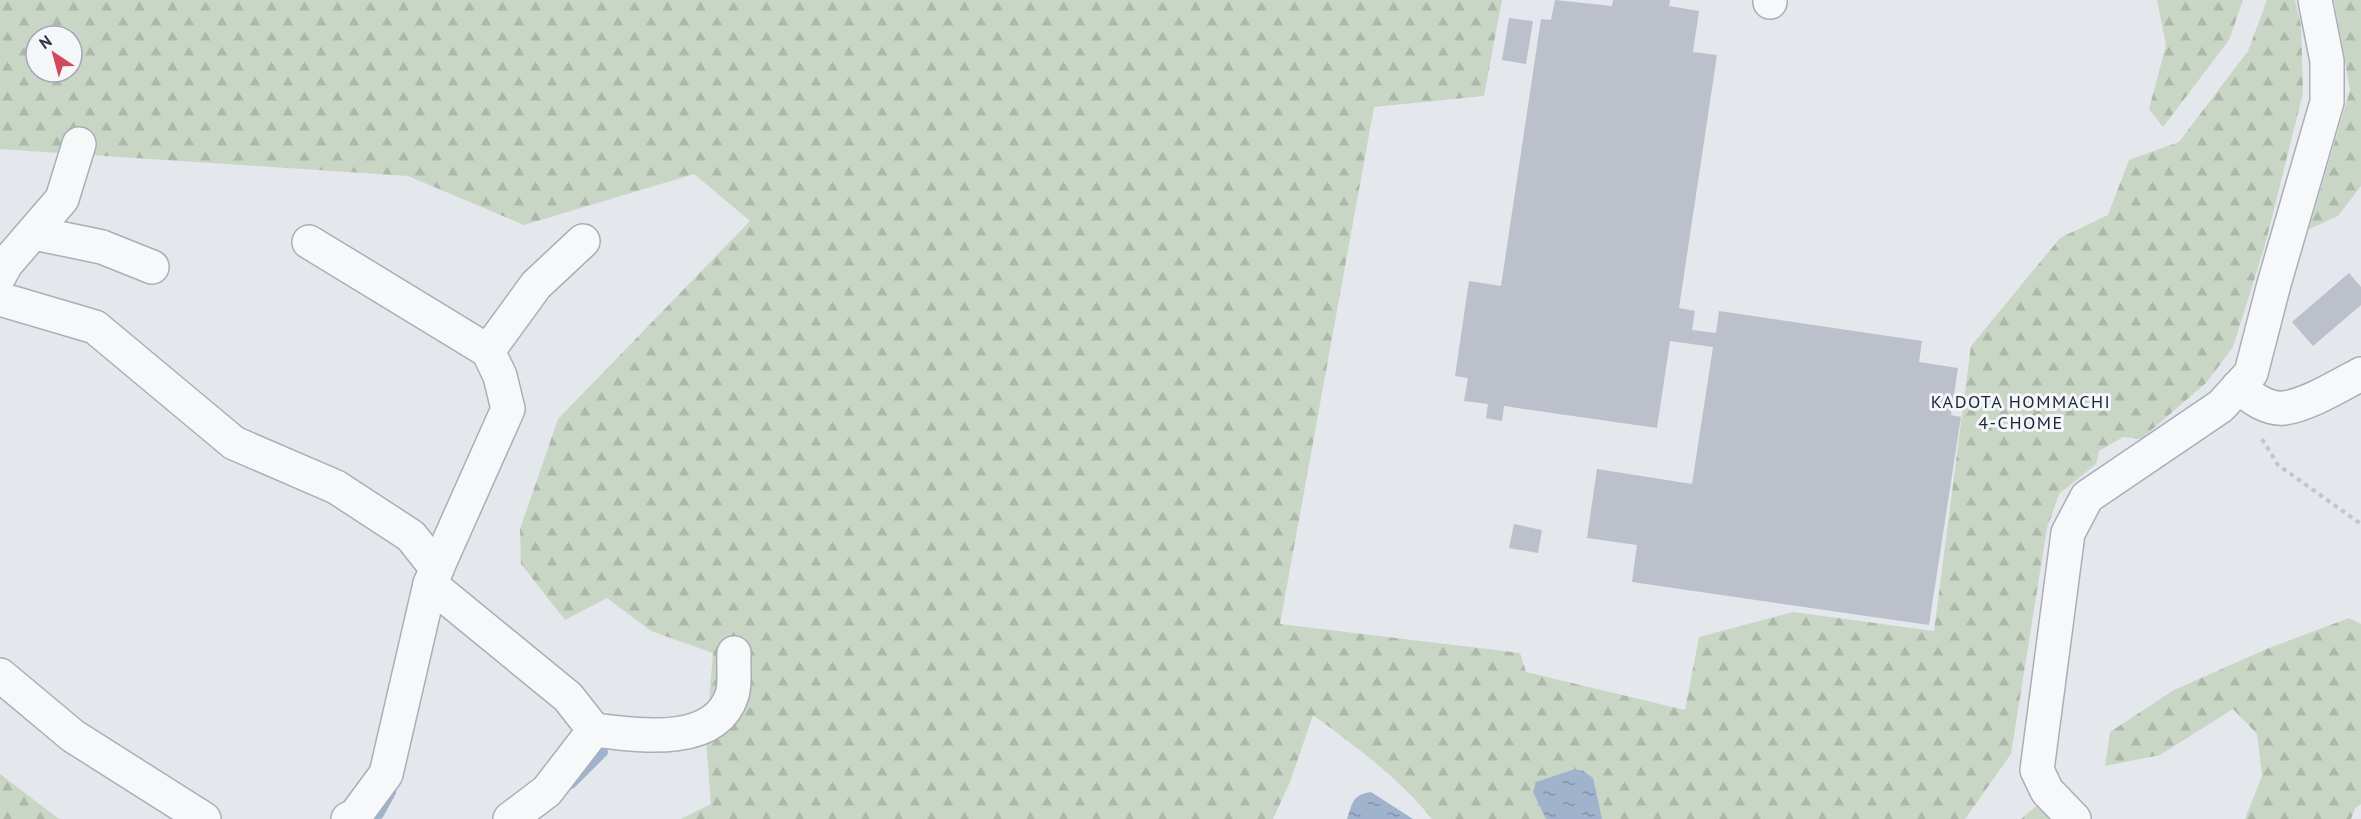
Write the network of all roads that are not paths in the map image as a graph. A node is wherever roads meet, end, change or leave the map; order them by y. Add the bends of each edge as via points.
1 (2315, 0) edge
2 (79, 144) dead end
3 (34, 233) junction
4 (583, 241) dead end
5 (309, 242) dead end
6 (152, 267) dead end
7 (0, 275) edge
8 (0, 299) edge
9 (488, 351) junction
10 (2361, 374) edge
11 (2248, 395) junction
12 (434, 576) junction
13 (734, 653) dead end
14 (0, 675) edge
15 (594, 730) junction
16 (204, 819) edge
17 (348, 819) edge
18 (510, 819) edge
19 (2074, 819) edge

1 - 11 street via 2327,61 2327,102 2274,284
2 - 3 street via 62,199
3 - 6 street via 102,247
3 - 7 street
4 - 9 street via 536,285
5 - 9 street
8 - 12 street via 95,327 234,443 336,487 411,536
9 - 12 street via 500,376 508,410
10 - 11 street via 2320,396 2283,408
11 - 19 street via 2221,406 2087,497 2068,533 2037,770 2047,791
12 - 15 street via 568,697
12 - 17 street via 386,774 355,816
13 - 15 street via 732,694 719,717 681,733 646,736
14 - 16 street via 73,736
15 - 18 street via 547,791

